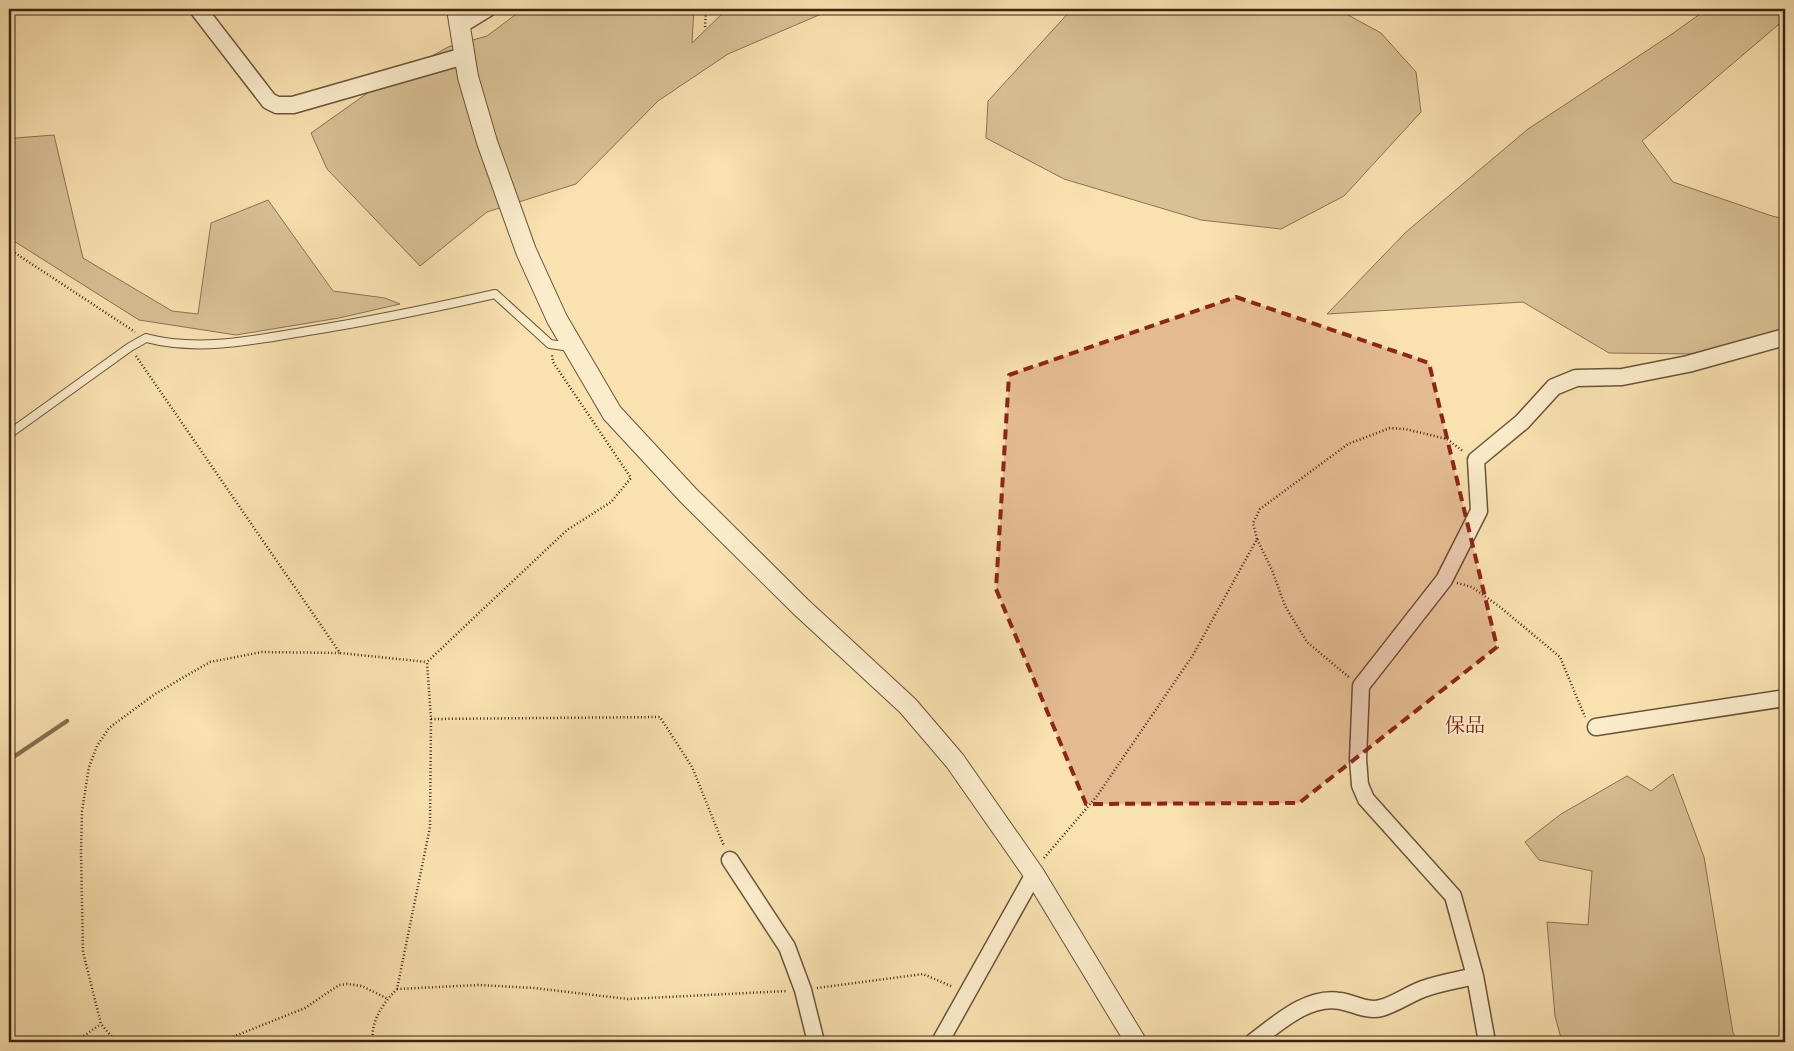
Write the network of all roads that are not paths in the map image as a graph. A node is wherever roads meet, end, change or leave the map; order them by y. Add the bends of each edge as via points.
1 (198, 9) edge
2 (487, 9) edge
3 (458, 17) edge
4 (464, 56) junction
5 (1785, 337) edge
6 (573, 347) junction
7 (9, 434) edge
8 (1785, 698) edge
9 (1596, 727) road end
10 (730, 860) road end
11 (1034, 874) junction
12 (1475, 976) junction
13 (816, 1042) edge
14 (940, 1042) edge
15 (1136, 1042) edge
16 (1253, 1042) edge
17 (1487, 1042) edge

1 - 4 street via 269,101 277,105 293,105
2 - 3 street
3 - 4 street
4 - 6 street via 487,142 526,251
5 - 12 street via 1688,364 1622,377 1576,378 1554,387 1522,422 1476,460 1479,511 1444,580 1361,686 1360,785 1366,799 1453,896
6 - 7 lane via 550,344 495,294 371,321 243,342 203,345 146,338 130,346
6 - 11 street via 612,413 801,607 908,706 955,761
8 - 9 street
10 - 13 street via 787,947 803,990
11 - 14 street
11 - 15 street
12 - 16 street via 1424,989 1381,1008 1371,1009 1339,1000 1318,1002 1284,1018
12 - 17 street

